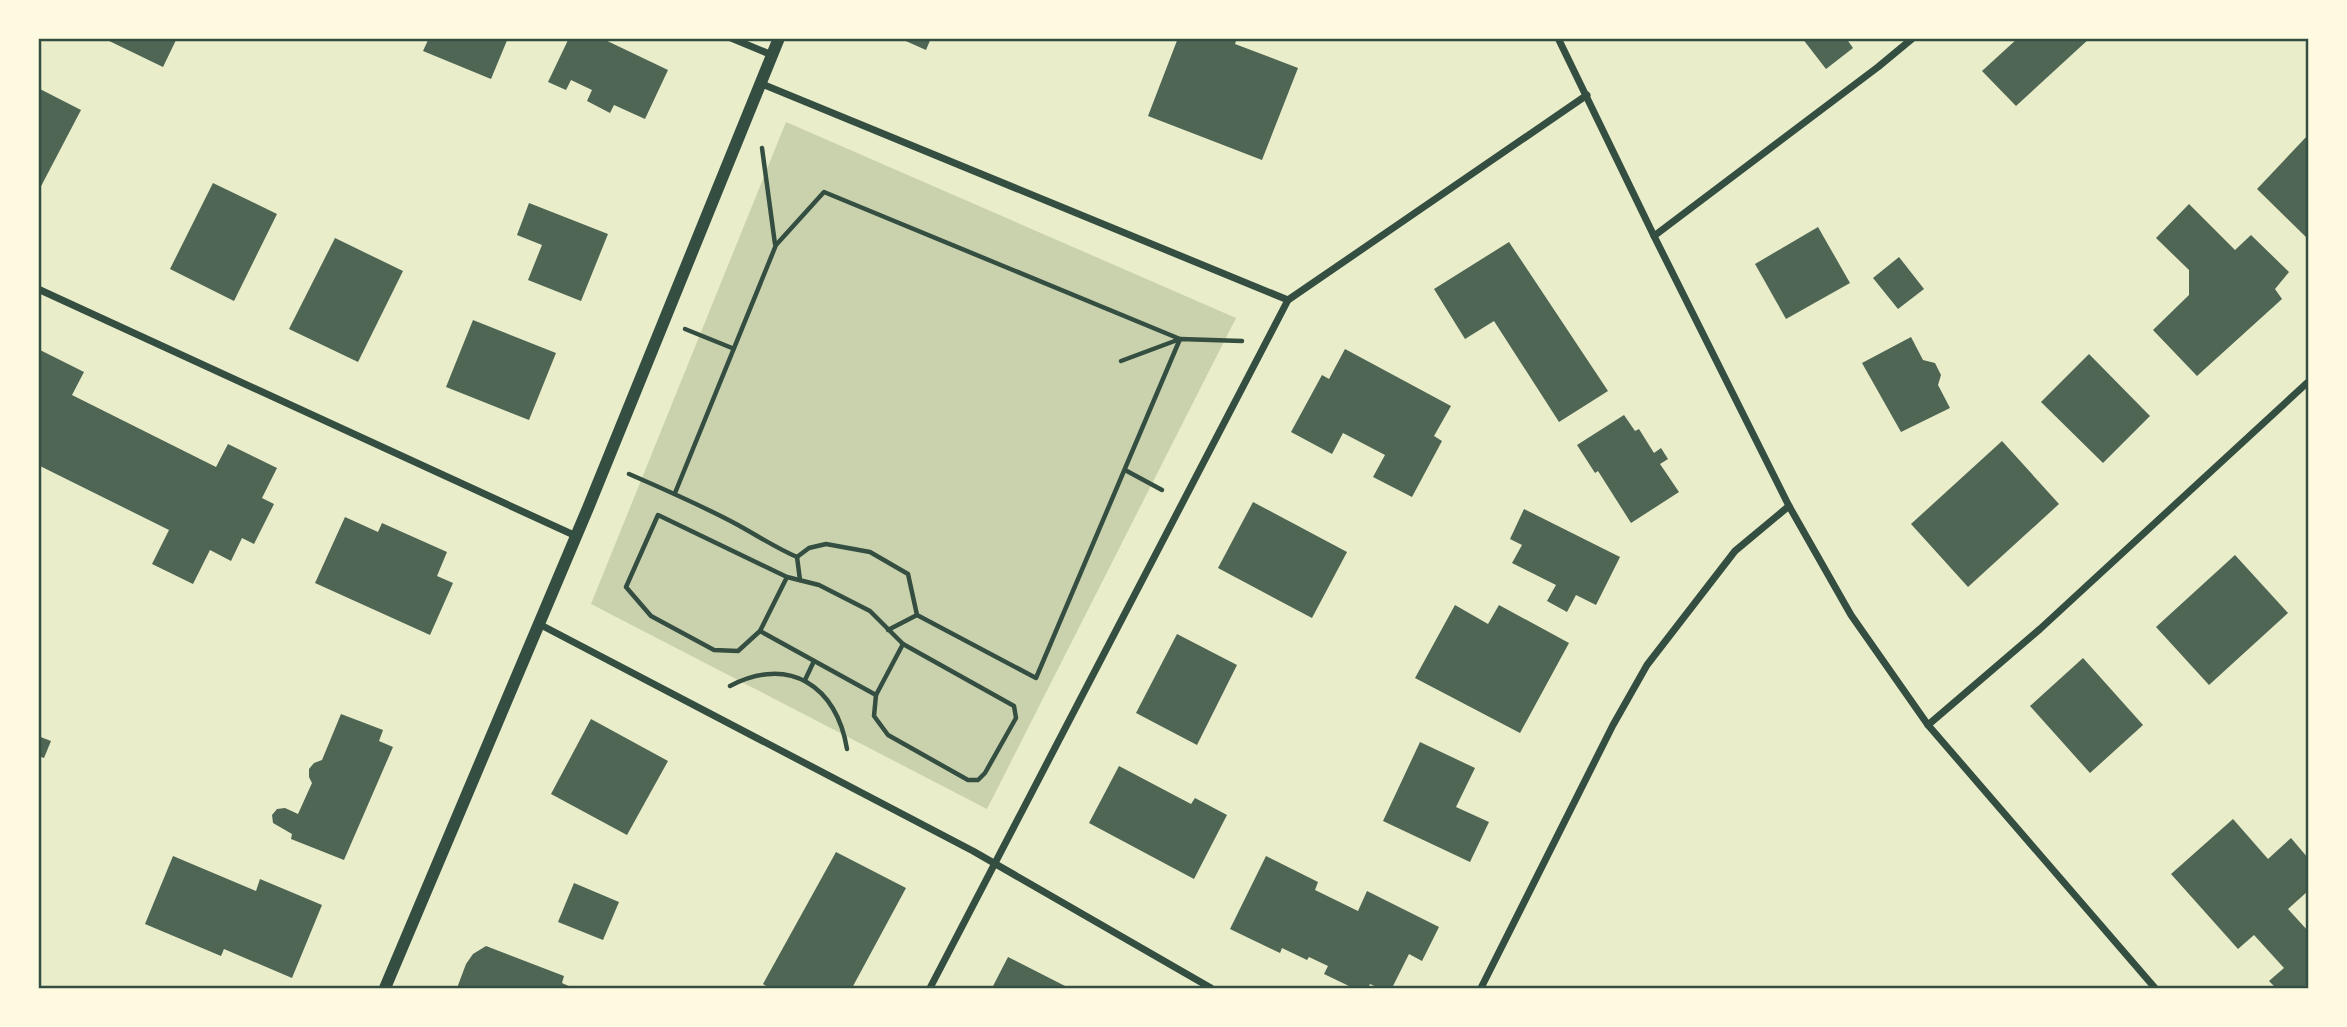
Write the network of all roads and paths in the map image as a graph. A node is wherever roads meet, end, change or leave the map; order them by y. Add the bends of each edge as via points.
1 (730, 38) edge
2 (779, 38) edge
3 (1558, 38) edge
4 (1913, 38) edge
5 (772, 55) junction
6 (762, 84) junction
7 (1587, 95) junction
8 (761, 138) dead end
9 (1654, 236) junction
10 (776, 245) junction
11 (38, 289) edge
12 (1288, 300) junction
13 (684, 328) dead end
14 (1180, 340) junction
15 (1267, 341) junction
16 (733, 348) junction
17 (1121, 361) dead end
18 (2308, 382) edge
19 (1125, 470) junction
20 (626, 473) dead end
21 (1162, 489) dead end
22 (675, 494) junction
23 (1790, 506) junction
24 (576, 537) junction
25 (797, 556) junction
26 (787, 577) junction
27 (800, 580) junction
28 (917, 615) junction
29 (540, 624) junction
30 (888, 630) junction
31 (760, 631) junction
32 (903, 644) junction
33 (814, 661) junction
34 (804, 680) junction
35 (730, 685) dead end
36 (876, 695) junction
37 (1928, 725) junction
38 (848, 749) dead end
39 (996, 864) junction
40 (385, 989) edge
41 (930, 989) edge
42 (1211, 989) edge
43 (1481, 989) edge
44 (2155, 989) edge

1 - 5 street
2 - 5 street
3 - 7 street
4 - 9 street
5 - 6 street
6 - 12 street
6 - 24 street
7 - 9 street
7 - 12 street
8 - 10 path
9 - 23 street
10 - 14 path via 824,192
10 - 16 path
11 - 24 street
12 - 15 street
13 - 16 path
14 - 15 path
14 - 17 path
14 - 19 path
15 - 39 street
16 - 22 path
18 - 37 street via 2040,629
19 - 21 path
19 - 28 path via 1036,678
20 - 22 path
22 - 25 path
23 - 37 street via 1851,615
23 - 43 street via 1735,551 1647,665
24 - 29 street
25 - 27 path
25 - 28 path via 826,544 870,551 908,574
26 - 27 path
26 - 31 path
26 - 31 path via 658,515 626,587 651,616 714,650 738,651
27 - 30 path via 870,611
28 - 30 path
29 - 39 street
29 - 40 street
30 - 32 path
31 - 33 path
32 - 36 path
32 - 36 path via 1014,706 1016,718 985,773 978,780 968,780 888,735 874,716
33 - 34 path
33 - 36 path
34 - 35 path via 773,672
34 - 38 path via 830,700
37 - 44 street
39 - 41 street
39 - 42 street

